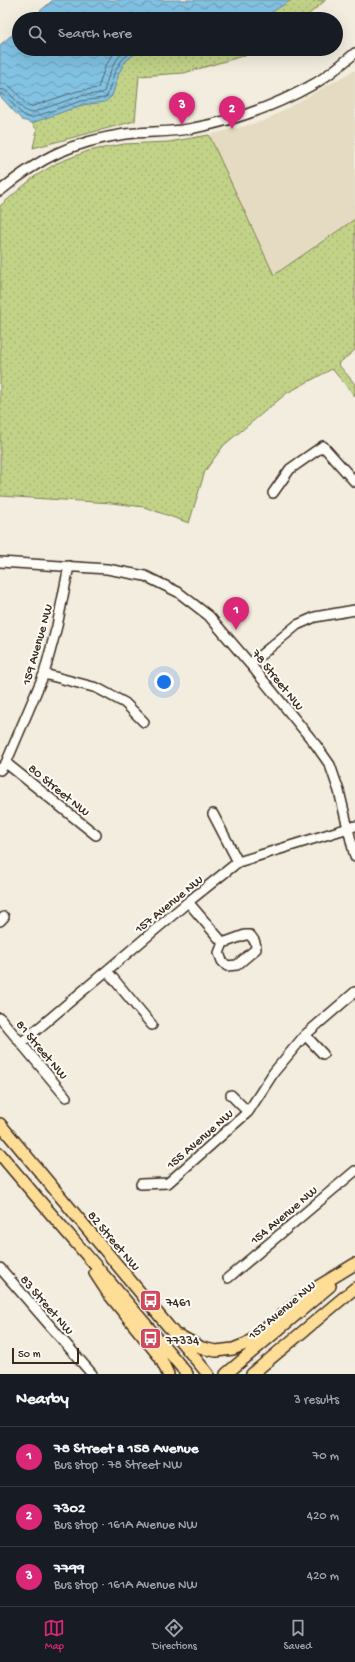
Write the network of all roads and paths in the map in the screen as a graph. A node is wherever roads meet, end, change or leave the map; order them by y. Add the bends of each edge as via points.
1 (355, 53) edge
2 (0, 191) edge
3 (355, 482) edge
4 (273, 493) dead end
5 (0, 562) edge
6 (69, 566) junction
7 (355, 610) edge
8 (250, 664) junction
9 (44, 674) junction
10 (144, 722) dead end
11 (3, 767) edge
12 (213, 814) dead end
13 (351, 827) edge
14 (96, 835) dead end
15 (355, 857) edge
16 (238, 862) junction
17 (188, 902) junction
18 (223, 943) dead end
19 (107, 970) junction
20 (355, 992) edge
21 (0, 1018) edge
22 (152, 1025) dead end
23 (305, 1035) junction
24 (21, 1043) junction
25 (324, 1054) dead end
26 (231, 1095) dead end
27 (66, 1097) dead end
28 (248, 1112) junction
29 (0, 1124) edge
30 (0, 1154) edge
31 (355, 1171) edge
32 (141, 1184) dead end
33 (80, 1249) junction
34 (355, 1265) edge
35 (0, 1268) edge
36 (228, 1278) dead end
37 (355, 1288) edge
38 (174, 1332) junction
39 (286, 1345) junction
40 (92, 1374) edge
41 (168, 1374) edge
42 (187, 1374) edge
43 (208, 1374) edge
44 (226, 1374) edge
45 (252, 1374) edge
46 (264, 1374) edge

1 - 2 street via 315,84 264,108 194,128 126,134 74,146 45,158
3 - 4 street via 323,446 290,469
5 - 6 street, 78 Street NW
6 - 8 street, 78 Street NW via 145,576 178,592 209,616
6 - 9 street, 159 Avenue NW
7 - 8 street via 315,617 297,625
8 - 13 street, 78 Street NW via 330,765
9 - 10 street via 97,688 125,703
9 - 11 street, 159 Avenue NW
11 - 14 street, 80 Street NW
12 - 16 street
13 - 15 street, 78 Street NW
13 - 16 street, 157 Avenue NW
16 - 17 street, 157 Avenue NW
17 - 18 street
17 - 19 street, 157 Avenue NW
19 - 22 street
19 - 24 street, 157 Avenue NW
20 - 23 street, 155 Avenue NW
21 - 24 street, 81 Street NW
23 - 25 street
23 - 28 street, 155 Avenue NW via 274,1072
24 - 27 street, 81 Street NW
26 - 28 street, 155 Avenue NW
28 - 32 street, 155 Avenue NW via 168,1182
29 - 38 main road, 82 Street NW
30 - 33 main road
31 - 36 street, 154 Avenue NW
33 - 41 main road via 108,1293 160,1356
33 - 42 main road via 130,1304
34 - 38 main road via 314,1289 248,1343 233,1349 216,1351 202,1348
34 - 44 main road, 153 Avenue NW
35 - 40 street, 83 Street NW
37 - 39 main road
38 - 43 main road, 82 Street NW
39 - 45 main road
39 - 46 main road

